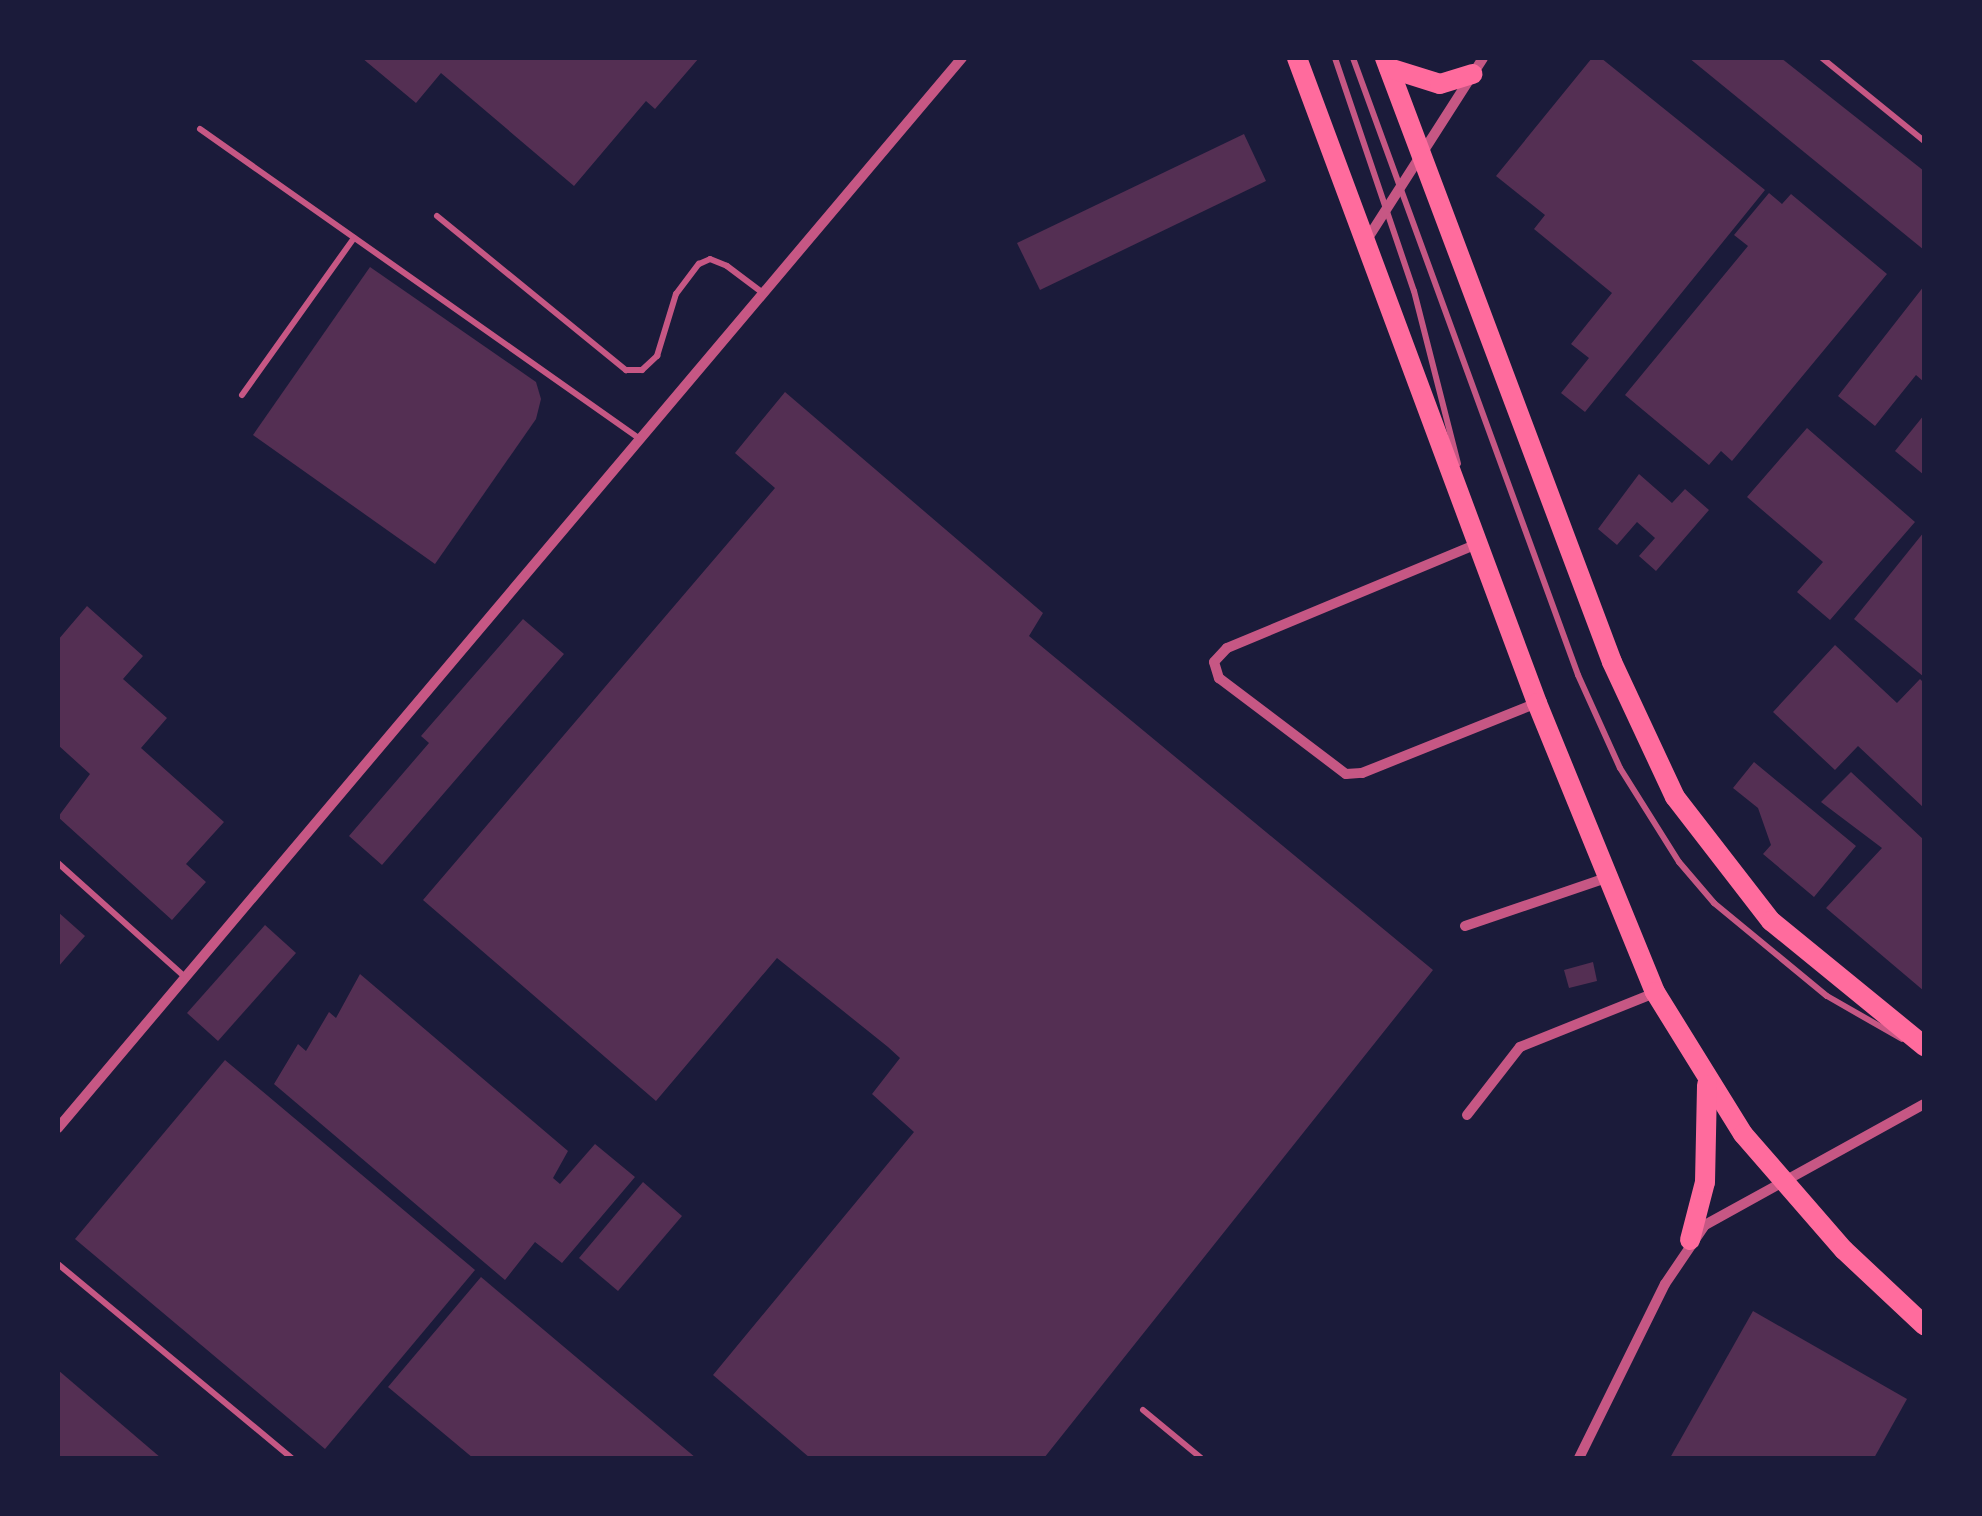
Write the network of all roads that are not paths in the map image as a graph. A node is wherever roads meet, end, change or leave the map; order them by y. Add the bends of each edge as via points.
1 (962, 58) edge
2 (1298, 58) edge
3 (1335, 58) edge
4 (1353, 58) edge
5 (1822, 58) edge
6 (1387, 63) edge
7 (1477, 66) edge
8 (200, 129) dead end
9 (1924, 141) edge
10 (1422, 153) junction
11 (1402, 184) junction
12 (1386, 209) junction
13 (437, 216) dead end
14 (354, 238) junction
15 (1366, 242) junction
16 (764, 293) junction
17 (242, 395) dead end
18 (640, 439) junction
19 (1478, 544) junction
20 (1537, 703) junction
21 (58, 862) edge
22 (1606, 878) junction
23 (1465, 926) dead end
24 (185, 977) junction
25 (1655, 992) junction
26 (1924, 1049) edge
27 (1707, 1084) junction
28 (1924, 1104) edge
29 (1467, 1115) dead end
30 (58, 1128) edge
31 (1781, 1179) junction
32 (1690, 1240) junction
33 (58, 1264) edge
34 (1924, 1324) edge
35 (1143, 1410) dead end
36 (292, 1458) edge
37 (1202, 1458) edge
38 (1580, 1458) edge

1 - 16 street
2 - 15 main road
3 - 12 lane
4 - 11 lane
5 - 9 lane
6 - 7 main road via 1440,84
6 - 10 main road
7 - 10 street
8 - 14 lane
10 - 11 street
10 - 26 main road via 1612,662 1675,796 1771,921
11 - 12 street
11 - 26 lane via 1578,675 1646,814 1714,903 1756,942 1826,996
12 - 15 street
12 - 19 lane
13 - 16 lane via 626,370 642,370 656,356 676,294 699,264 710,258
14 - 17 lane
14 - 18 lane
15 - 19 main road
16 - 18 street
18 - 24 street
19 - 20 main road
19 - 20 street via 1227,648 1214,662 1219,678 1346,774
20 - 22 main road
21 - 24 lane
22 - 23 street
22 - 25 main road
24 - 30 street
25 - 27 main road
25 - 29 street via 1520,1047
27 - 31 main road
27 - 32 main road via 1705,1182
28 - 31 street
31 - 32 street via 1728,1206
31 - 34 main road
32 - 38 street
33 - 36 lane
35 - 37 lane

